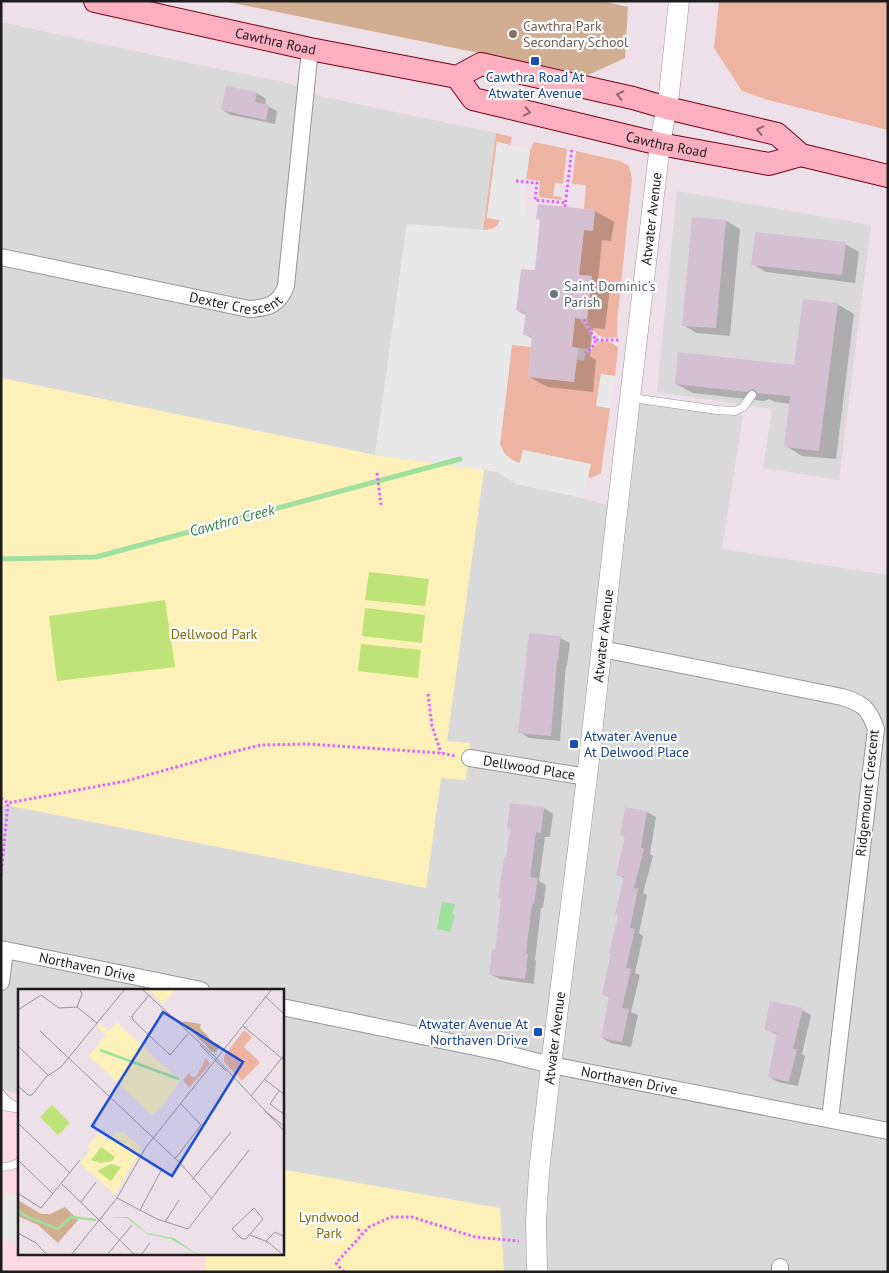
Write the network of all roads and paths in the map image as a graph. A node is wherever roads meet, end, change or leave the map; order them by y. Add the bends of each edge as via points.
1 (95, 1) edge
2 (679, 1) edge
3 (310, 48) junction
4 (457, 77) junction
5 (667, 108) junction
6 (660, 144) junction
7 (572, 148) dead end
8 (801, 154) junction
9 (888, 176) edge
10 (516, 181) dead end
11 (1, 257) edge
12 (584, 319) dead end
13 (596, 340) junction
14 (619, 340) dead end
15 (585, 353) dead end
16 (752, 395) dead end
17 (630, 398) junction
18 (376, 472) dead end
19 (381, 505) dead end
20 (602, 649) junction
21 (428, 694) dead end
22 (441, 754) junction
23 (470, 758) joint
24 (588, 777) junction
25 (1, 798) edge
26 (8, 803) junction
27 (1, 876) edge
28 (3, 950) edge
29 (1, 982) edge
30 (196, 989) edge
31 (284, 1007) edge
32 (551, 1065) junction
33 (1, 1094) edge
34 (1, 1106) edge
35 (18, 1108) edge
36 (18, 1109) edge
37 (830, 1119) junction
38 (888, 1131) edge
39 (18, 1162) edge
40 (1, 1167) edge
41 (358, 1229) dead end
42 (362, 1234) junction
43 (537, 1242) junction
44 (344, 1272) edge
45 (537, 1272) edge

1 - 3 main road, Cawthra Road
2 - 5 street, Atwater Avenue
3 - 4 main road, Cawthra Road
3 - 11 street, Dexter Crescent via 286,286 277,301 268,307 249,309
5 -> 4 main road via 481,64
4 -> 6 main road, Cawthra Road via 473,99
5 - 6 street, Atwater Avenue
8 -> 5 main road via 778,134
6 - 8 main road, Cawthra Road via 769,164
6 - 17 street, Atwater Avenue
7 - 10 path via 566,205 535,200 537,183
8 - 9 main road
12 - 13 path
13 - 14 path
13 - 15 path
16 - 17 lane via 743,407 735,411
17 - 20 street, Atwater Avenue
18 - 19 path
20 - 24 street, Atwater Avenue
20 - 37 street, Ridgemount Crescent via 842,696 856,701 872,716 876,728
21 - 22 path via 432,726
22 - 23 path
22 - 26 path via 308,744 261,745 126,781
23 - 24 street, Dellwood Place
24 - 32 street, Atwater Avenue
25 - 26 path
26 - 27 path
28 - 29 street
28 - 30 street, Northaven Drive
31 - 32 street, Northaven Drive
32 - 37 street, Northaven Drive
32 - 43 street, Atwater Avenue via 538,1172
33 - 35 lane
34 - 36 lane
37 - 38 street, Northaven Drive
39 - 40 lane
41 - 42 path
42 - 43 path via 391,1217 412,1217 475,1237
42 - 44 path via 336,1262
43 - 45 street, Atwater Avenue

